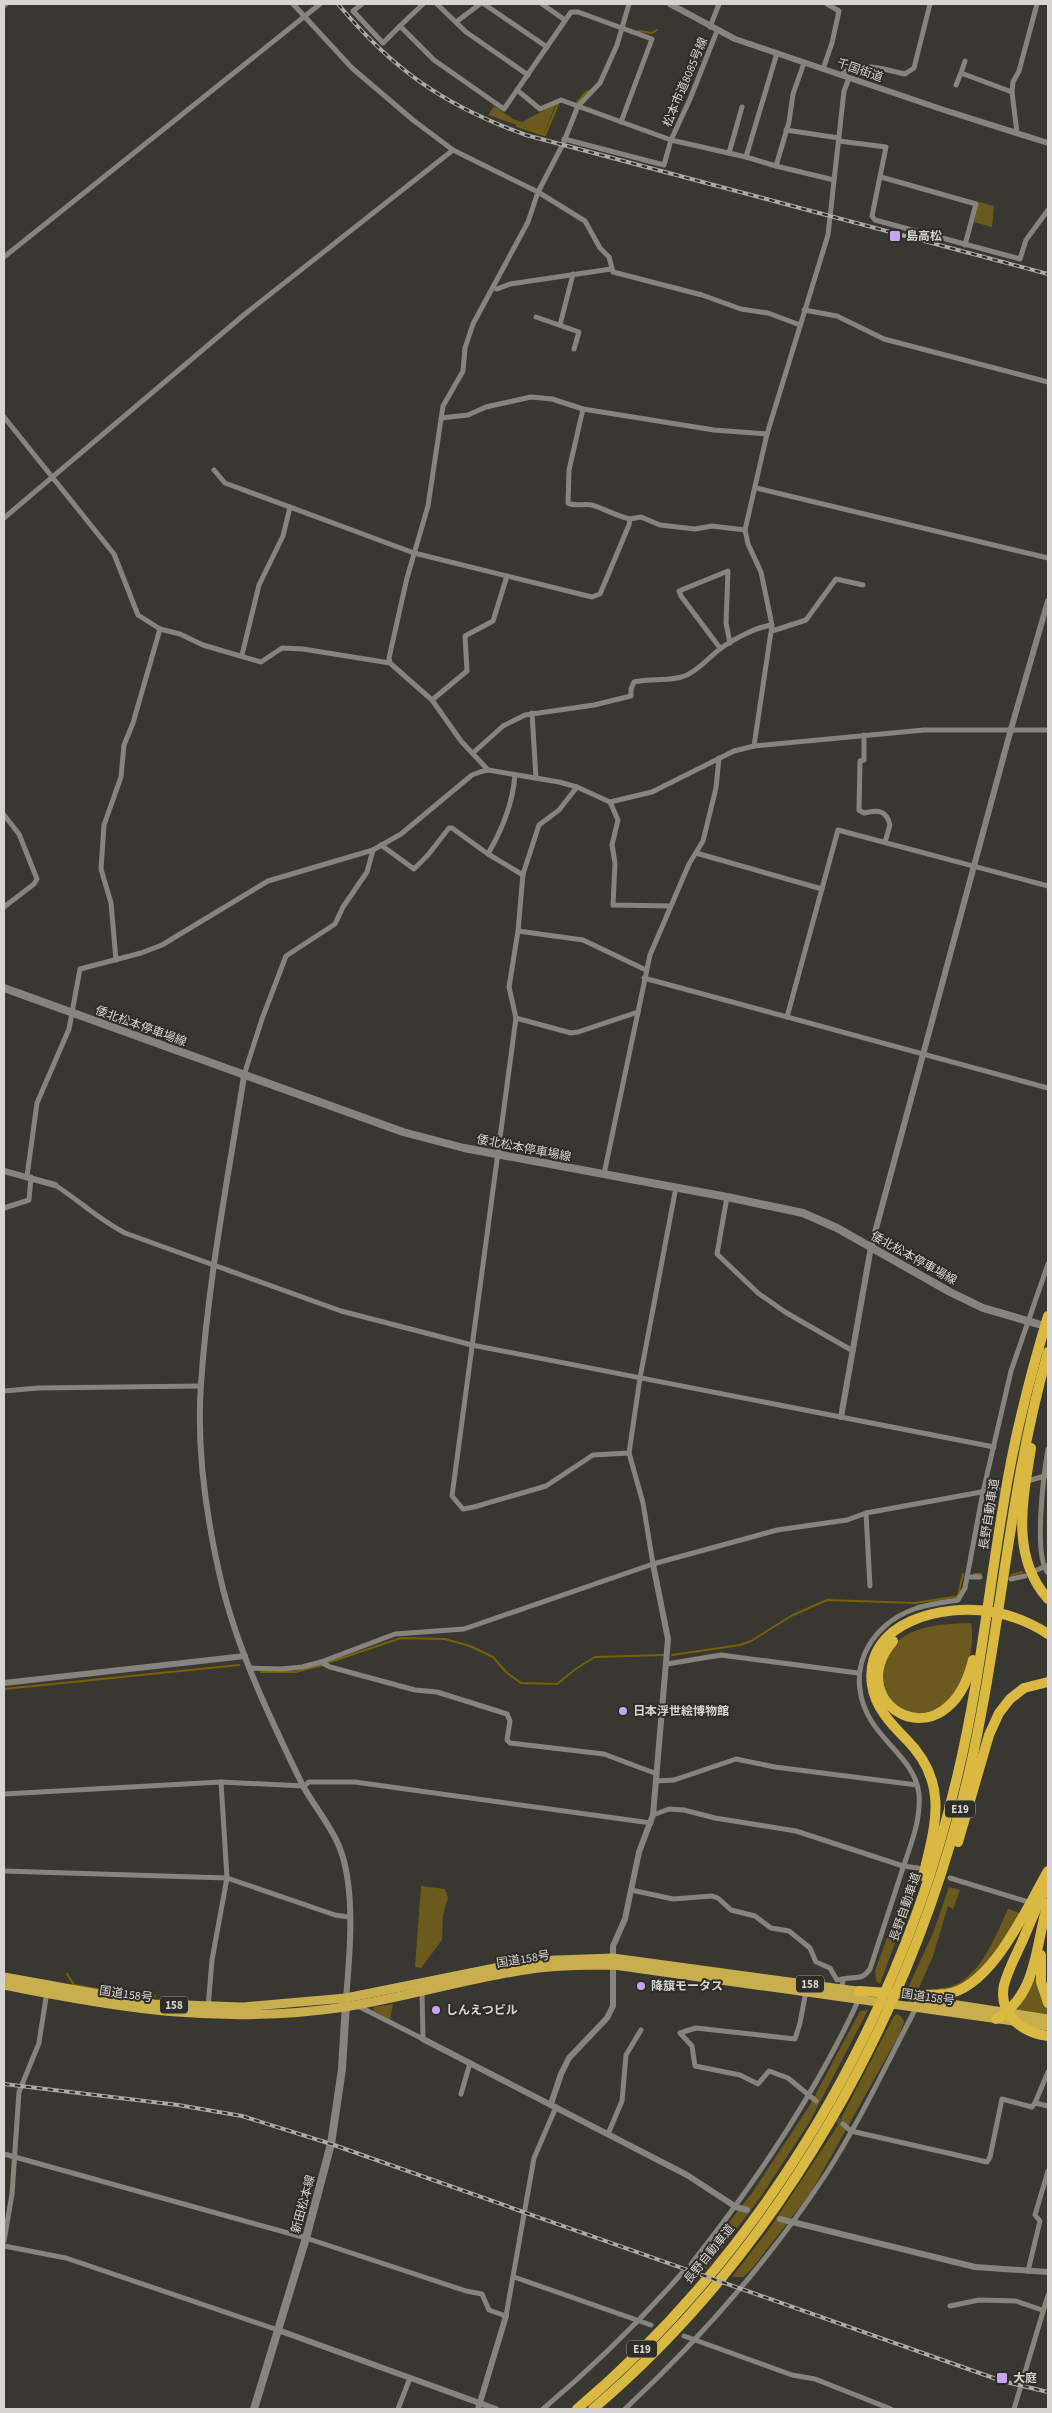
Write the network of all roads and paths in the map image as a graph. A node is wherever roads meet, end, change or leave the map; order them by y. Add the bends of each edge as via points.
1 (293, 4) edge
2 (320, 4) edge
3 (362, 4) edge
4 (423, 4) edge
5 (437, 4) edge
6 (480, 4) edge
7 (484, 4) edge
8 (542, 4) edge
9 (629, 4) edge
10 (670, 4) edge
11 (719, 4) edge
12 (827, 4) edge
13 (930, 4) edge
14 (1037, 4) edge
15 (305, 17) junction
16 (565, 20) junction
17 (456, 22) junction
18 (400, 26) junction
19 (621, 27) junction
20 (710, 27) junction
21 (717, 31) junction
22 (547, 47) junction
23 (777, 53) junction
24 (965, 61) dead end
25 (804, 62) junction
26 (823, 69) junction
27 (961, 73) junction
28 (528, 75) junction
29 (841, 75) junction
30 (848, 78) junction
31 (956, 85) dead end
32 (517, 90) junction
33 (1012, 92) junction
34 (578, 106) junction
35 (742, 107) dead end
36 (621, 122) junction
37 (786, 130) junction
38 (1018, 133) junction
39 (564, 139) junction
40 (839, 139) junction
41 (671, 140) junction
42 (1048, 142) edge
43 (453, 150) junction
44 (729, 153) junction
45 (746, 157) junction
46 (776, 166) junction
47 (881, 176) junction
48 (834, 180) junction
49 (538, 192) junction
50 (1048, 210) edge
51 (1045, 218) edge
52 (965, 245) junction
53 (4, 257) edge
54 (612, 269) junction
55 (573, 274) junction
56 (494, 288) junction
57 (804, 310) junction
58 (536, 317) dead end
59 (800, 325) junction
60 (560, 326) junction
61 (574, 349) dead end
62 (1048, 382) edge
63 (583, 409) junction
64 (4, 417) edge
65 (441, 418) junction
66 (767, 434) junction
67 (214, 470) dead end
68 (51, 476) junction
69 (756, 488) junction
70 (290, 507) junction
71 (4, 518) edge
72 (630, 519) junction
73 (745, 530) junction
74 (414, 553) junction
75 (1048, 558) edge
76 (507, 576) junction
77 (863, 584) dead end
78 (1048, 601) edge
79 (772, 628) junction
80 (160, 629) junction
81 (730, 643) junction
82 (720, 648) junction
83 (242, 655) junction
84 (390, 663) junction
85 (432, 700) junction
86 (532, 713) junction
87 (1011, 730) junction
88 (1048, 730) edge
89 (864, 735) junction
90 (754, 746) junction
91 (473, 753) junction
92 (719, 758) junction
93 (488, 770) junction
94 (515, 775) junction
95 (536, 778) junction
96 (577, 787) junction
97 (610, 802) junction
98 (4, 815) edge
99 (885, 842) junction
100 (381, 845) junction
101 (373, 850) junction
102 (696, 853) junction
103 (488, 854) junction
104 (974, 867) junction
105 (523, 875) junction
106 (1048, 886) edge
107 (822, 889) junction
108 (670, 906) junction
109 (4, 907) edge
110 (518, 932) junction
111 (116, 960) junction
112 (646, 970) junction
113 (644, 978) junction
114 (4, 988) edge
115 (638, 1012) junction
116 (73, 1013) junction
117 (787, 1017) junction
118 (516, 1018) junction
119 (922, 1054) junction
120 (244, 1076) junction
121 (1048, 1088) edge
122 (500, 1155) junction
123 (4, 1171) edge
124 (604, 1174) junction
125 (29, 1177) junction
126 (55, 1185) joint
127 (676, 1187) junction
128 (727, 1196) junction
129 (4, 1208) edge
130 (871, 1248) junction
131 (1048, 1264) edge
132 (214, 1265) junction
133 (1048, 1316) edge
134 (1028, 1320) junction
135 (1038, 1324) dead end
136 (472, 1345) junction
137 (853, 1351) junction
138 (1048, 1352) edge
139 (640, 1378) junction
140 (200, 1386) junction
141 (4, 1391) edge
142 (841, 1417) junction
143 (994, 1447) junction
144 (1048, 1448) edge
145 (629, 1453) junction
146 (1046, 1476) edge
147 (1031, 1480) dead end
148 (998, 1489) dead end
149 (983, 1492) junction
150 (866, 1513) junction
151 (653, 1564) junction
152 (1046, 1566) edge
153 (1037, 1570) dead end
154 (1048, 1573) edge
155 (1025, 1576) dead end
156 (967, 1577) junction
157 (980, 1578) dead end
158 (1011, 1579) dead end
159 (870, 1586) dead end
160 (1048, 1599) edge
161 (989, 1606) junction
162 (987, 1624) junction
163 (1048, 1634) edge
164 (1048, 1642) edge
165 (245, 1656) junction
166 (321, 1662) junction
167 (667, 1664) junction
168 (250, 1668) junction
169 (858, 1673) junction
170 (1048, 1682) edge
171 (4, 1684) edge
172 (656, 1778) junction
173 (221, 1782) junction
174 (917, 1785) junction
175 (304, 1786) junction
176 (4, 1794) edge
177 (653, 1815) junction
178 (651, 1823) junction
179 (904, 1866) junction
180 (918, 1868) dead end
181 (4, 1871) edge
182 (1048, 1872) edge
183 (227, 1878) junction
184 (950, 1878) dead end
185 (1048, 1881) edge
186 (631, 1890) junction
187 (1025, 1901) dead end
188 (1048, 1902) edge
189 (349, 1917) junction
190 (1043, 1919) junction
191 (924, 1926) junction
192 (614, 1961) junction
193 (4, 1977) edge
194 (842, 1984) junction
195 (4, 1985) edge
196 (894, 1986) junction
197 (47, 1990) junction
198 (422, 1991) junction
199 (806, 1991) junction
200 (859, 1995) junction
201 (346, 2003) junction
202 (1048, 2003) edge
203 (356, 2005) junction
204 (916, 2008) junction
205 (208, 2011) junction
206 (1007, 2013) junction
207 (996, 2019) junction
208 (1048, 2019) edge
209 (1048, 2026) edge
210 (640, 2030) dead end
211 (1048, 2036) edge
212 (423, 2040) junction
213 (470, 2063) junction
214 (1048, 2072) edge
215 (461, 2094) dead end
216 (810, 2095) junction
217 (816, 2101) dead end
218 (1035, 2103) junction
219 (553, 2105) junction
220 (1048, 2106) edge
221 (843, 2124) tunnel mouth
222 (851, 2130) junction
223 (608, 2134) junction
224 (4, 2154) edge
225 (15, 2156) junction
226 (1048, 2171) edge
227 (736, 2207) junction
228 (747, 2210) dead end
229 (780, 2219) dead end
230 (793, 2222) junction
231 (306, 2238) junction
232 (4, 2241) edge
233 (4, 2246) edge
234 (691, 2264) dead end
235 (1028, 2271) junction
236 (1048, 2272) edge
237 (682, 2273) dead end
238 (514, 2277) junction
239 (1048, 2296) edge
240 (950, 2306) dead end
241 (1042, 2310) junction
242 (506, 2316) junction
243 (640, 2321) junction
244 (651, 2325) dead end
245 (278, 2330) junction
246 (684, 2336) dead end
247 (695, 2341) junction
248 (410, 2378) junction
249 (479, 2406) edge
250 (254, 2409) edge
251 (398, 2409) edge
252 (496, 2409) edge
253 (543, 2409) edge
254 (577, 2409) edge
255 (593, 2409) edge
256 (625, 2409) edge
257 (891, 2409) edge
258 (1014, 2409) edge

1 - 15 street
2 - 15 street
3 - 18 street via 353,11 383,43
4 - 18 street
5 - 17 street
6 - 17 street
7 - 22 street
8 - 16 street
9 - 19 street
10 - 20 street, 千国街道
11 - 20 street
12 - 26 street via 839,11
13 - 29 street via 910,73 860,66 848,68
14 - 33 street
15 - 43 street via 352,68
15 - 53 street
16 - 19 street via 571,12 578,12
16 - 22 street
17 - 28 street
18 - 32 street via 434,60 504,109
19 - 34 street via 617,46 600,83
19 - 36 street via 652,39
20 - 21 street, 千国街道
21 - 23 street, 千国街道
21 - 41 street, 松本市道8085号線
22 - 28 street
23 - 25 street, 千国街道
23 - 45 street
24 - 27 street
25 - 26 street, 千国街道
25 - 37 street
26 - 29 street, 千国街道
27 - 31 street
27 - 33 street
28 - 32 street
29 - 30 street, 千国街道
30 - 38 street, 千国街道
30 - 40 street
32 - 34 street via 540,110 561,100
33 - 38 street
34 - 36 street
34 - 39 street
35 - 44 street
36 - 41 street
37 - 40 street
37 - 46 street
38 - 42 street, 千国街道
39 - 41 street, 松本市道8085号線 via 664,165
39 - 49 street
40 - 47 street via 886,147
40 - 48 street
41 - 44 street
43 - 49 street
43 - 68 street via 245,314
44 - 45 street
45 - 46 street
46 - 48 street
47 - 52 street via 872,216 875,220
47 - 52 street via 976,204
48 - 57 street via 828,235
49 - 54 street via 584,221 609,257
49 - 56 street via 528,222
50 - 51 street
51 - 52 street via 1026,240 1020,259
54 - 55 street
54 - 59 street via 741,309 768,312
55 - 56 street
55 - 60 street
56 - 65 street via 473,324 463,371 443,406
57 - 59 street
57 - 62 street via 837,316 884,339
58 - 60 street
59 - 66 street
60 - 61 street via 579,332
63 - 65 street via 552,399 531,397
63 - 66 street via 714,430
63 - 72 street via 569,470 568,503 592,505
64 - 68 street
65 - 74 street via 428,506
66 - 69 street
67 - 70 street via 225,483
68 - 71 street
68 - 80 street via 114,554 138,615
69 - 73 street
69 - 75 street
70 - 74 street
70 - 83 street via 283,536 259,585
72 - 73 street via 641,517 660,525 695,529 712,526
72 - 76 street via 600,594 592,597
73 - 79 street via 760,572
74 - 76 street
74 - 84 street
76 - 85 street via 493,621 465,636 467,671
77 - 79 street via 836,579 806,620
78 - 87 street
79 - 81 street
79 - 90 street
80 - 83 street
80 - 111 street via 124,745 120,777 104,825 100,869 111,903
81 - 82 street
81 - 82 street via 726,623 728,572 679,591
82 - 86 street via 700,668 685,676 634,682 631,696 594,705
83 - 84 street via 261,662 282,648 296,648
84 - 85 street
85 - 91 street
86 - 91 street via 503,726
86 - 95 street
87 - 88 street
87 - 89 street via 924,730
87 - 104 street
89 - 90 street
89 - 99 street via 859,810 883,813 890,825
90 - 92 street
91 - 93 street
92 - 97 street via 652,792
92 - 102 street via 707,830
93 - 94 street
93 - 100 street via 472,775 401,834
94 - 95 street
94 - 103 street via 513,794
95 - 96 street
96 - 97 street
96 - 105 street via 559,810 539,825
97 - 108 street via 618,820 612,845 615,863 613,905
98 - 109 street via 19,834 37,879
99 - 104 street
99 - 107 street via 838,830
100 - 101 street
100 - 103 street via 414,869 452,828
101 - 111 street via 268,881 162,945
101 - 120 street via 367,872 335,924 286,956
102 - 107 street
102 - 108 street
103 - 105 street
104 - 106 street
104 - 119 street
105 - 110 street
107 - 117 street
108 - 112 street
110 - 112 street via 583,940
110 - 118 street via 509,987
111 - 116 street via 80,969
112 - 113 street
113 - 115 street
113 - 117 street
114 - 116 main road, 倭北松本停車場線
115 - 118 street via 571,1033
115 - 124 street
116 - 120 main road, 倭北松本停車場線
116 - 125 street via 36,1103
117 - 119 street
118 - 122 street
119 - 121 street
119 - 130 street
120 - 122 main road, 倭北松本停車場線 via 403,1132
120 - 132 street
122 - 124 main road, 倭北松本停車場線
122 - 136 street
123 - 125 street
124 - 127 main road, 倭北松本停車場線
125 - 126 street
125 - 129 street via 29,1200
126 - 132 street via 111,1226
127 - 128 main road, 倭北松本停車場線
127 - 139 street
128 - 130 main road, 倭北松本停車場線 via 803,1213 838,1228
128 - 137 street via 717,1254 758,1293
130 - 134 main road, 倭北松本停車場線 via 983,1308
130 - 137 street
131 - 134 street
132 - 136 street via 342,1311
132 - 140 street
133 - 161 highway, 長野自動車道 / E19 via 1023,1407 1003,1505
134 - 135 main road, 倭北松本停車場線
134 - 143 street via 1011,1371
136 - 139 street
136 - 145 street via 452,1496 463,1509 546,1486 593,1455
137 - 142 street
138 - 160 highway via 1027,1476 1022,1529 1028,1569
138 - 161 highway, 長野自動車道 / E19
139 - 142 street
139 - 145 street
140 - 141 street
140 - 165 street via 202,1458 210,1527 224,1590
142 - 143 street
143 - 149 street
144 - 146 street
145 - 151 street via 643,1503
146 - 147 street
146 - 152 street via 1041,1530
148 - 149 street
149 - 150 street
149 - 156 street
150 - 151 street via 847,1520 777,1530
150 - 159 street
151 - 166 street via 464,1629 395,1634
151 - 167 street via 668,1639
152 - 153 street
152 - 154 street
155 - 158 street
156 - 157 street
156 - 169 street via 958,1600 916,1608 879,1631 868,1645
161 - 162 highway
161 - 162 highway, 長野自動車道 / E19
162 - 164 highway via 968,1677 950,1706 938,1714 919,1719 900,1714 889,1706 879,1685 881,1662 892,1642 914,1627 943,1618 975,1616 1015,1624
162 - 191 highway, 長野自動車道 / E19 via 968,1776
162 - 196 highway, 長野自動車道 / E19 via 963,1752 947,1815
163 - 196 highway via 998,1613 950,1610 903,1625 886,1639 876,1655 872,1673 874,1695 885,1715 927,1766 936,1790 934,1828
165 - 168 street
165 - 171 street
166 - 168 street via 281,1669
166 - 172 street via 507,1714 510,1717 510,1743 604,1754
167 - 169 street via 721,1654
167 - 172 street
168 - 175 street
169 - 174 street via 862,1705 873,1724 914,1774
170 - 191 highway via 1024,1688 998,1713 938,1901 930,1923
172 - 174 street via 674,1780 736,1759 775,1768
172 - 177 street
173 - 175 street
173 - 176 street
173 - 183 street
174 - 179 street via 918,1822
175 - 178 street via 309,1782 355,1782
175 - 189 street via 339,1846 348,1885
177 - 178 street
177 - 179 street via 684,1810 796,1831
178 - 186 street via 639,1852
179 - 180 street
179 - 194 street via 870,1969 866,1975 857,1979 849,1977
181 - 183 street
182 - 200 highway via 1007,1940 971,1984 956,1992
183 - 189 street
183 - 205 street via 212,1960
184 - 187 street
185 - 211 highway via 1004,1985 1004,2001 1010,2016 1025,2030
186 - 192 street via 625,1919 613,1946
186 - 194 street via 672,1898 718,1898 731,1910 755,1916 771,1928 789,1931 810,1948 816,1962 830,1968
188 - 190 highway
189 - 201 street
190 - 202 highway via 1040,1982
190 - 206 highway via 1033,1968 1017,2004
191 - 196 highway, 長野自動車道 / E19
192 - 194 highway, 国道158号 / 158 via 676,1964
192 - 198 highway, 国道158号 / 158 via 530,1969
192 - 199 highway, 国道158号 / 158
192 - 201 highway, 国道158号 / 158 via 529,1961
192 - 219 street via 613,2006 607,2018 569,2058
193 - 197 highway, 国道158号 / 158
194 - 200 highway, 国道158号 / 158
195 - 197 highway, 国道158号 / 158
196 - 254 highway, 長野自動車道 / E19 via 877,2010 840,2083 797,2155 745,2230 649,2342
196 - 255 highway, 長野自動車道 / E19 via 888,2012 849,2089 759,2228 713,2286 657,2348
197 - 205 highway, 国道158号 / 158 via 132,2008
197 - 225 street via 39,2044 19,2092
198 - 203 highway, 国道158号 / 158
198 - 212 street
199 - 200 highway, 国道158号 / 158
199 - 216 street via 795,2039 696,2028 680,2033 692,2046 695,2066 740,2076 758,2084 768,2071 788,2078
200 - 204 highway, 国道158号 / 158
200 - 206 highway, 国道158号 / 158
200 - 216 street via 836,2050
201 - 203 highway, 国道158号 / 158
201 - 205 highway, 国道158号 / 158 via 284,2013
201 - 231 main road, 新田松本線 via 335,2125
203 - 212 street
204 - 207 highway, 国道158号 / 158
204 - 222 street
206 - 207 highway
206 - 208 highway, 国道158号 / 158
207 - 209 highway, 国道158号 / 158
210 - 223 street via 626,2055 622,2101
212 - 213 street
213 - 215 street
213 - 219 street
214 - 218 street
216 - 217 street
216 - 227 street
218 - 220 street
218 - 222 street via 1032,2107 1002,2099 987,2162
219 - 223 street
219 - 238 street via 534,2158
221 - 222 street
222 - 230 street
223 - 227 street via 687,2175
224 - 225 street
225 - 231 street
225 - 232 street
226 - 235 street via 1035,2215 1040,2221
227 - 228 street
227 - 234 street
229 - 230 street
230 - 235 street via 975,2267
230 - 247 street
231 - 242 street via 482,2294 489,2310
231 - 245 main road, 新田松本線
233 - 245 street via 66,2258
235 - 236 street
237 - 243 street
238 - 242 street
238 - 243 street
239 - 241 street
240 - 241 street via 979,2300 1016,2300
241 - 258 street
242 - 249 street
243 - 244 street
243 - 253 street
245 - 248 street
245 - 250 main road, 新田松本線
246 - 247 street
247 - 256 street
247 - 257 street
248 - 249 street
248 - 251 street
249 - 252 street

